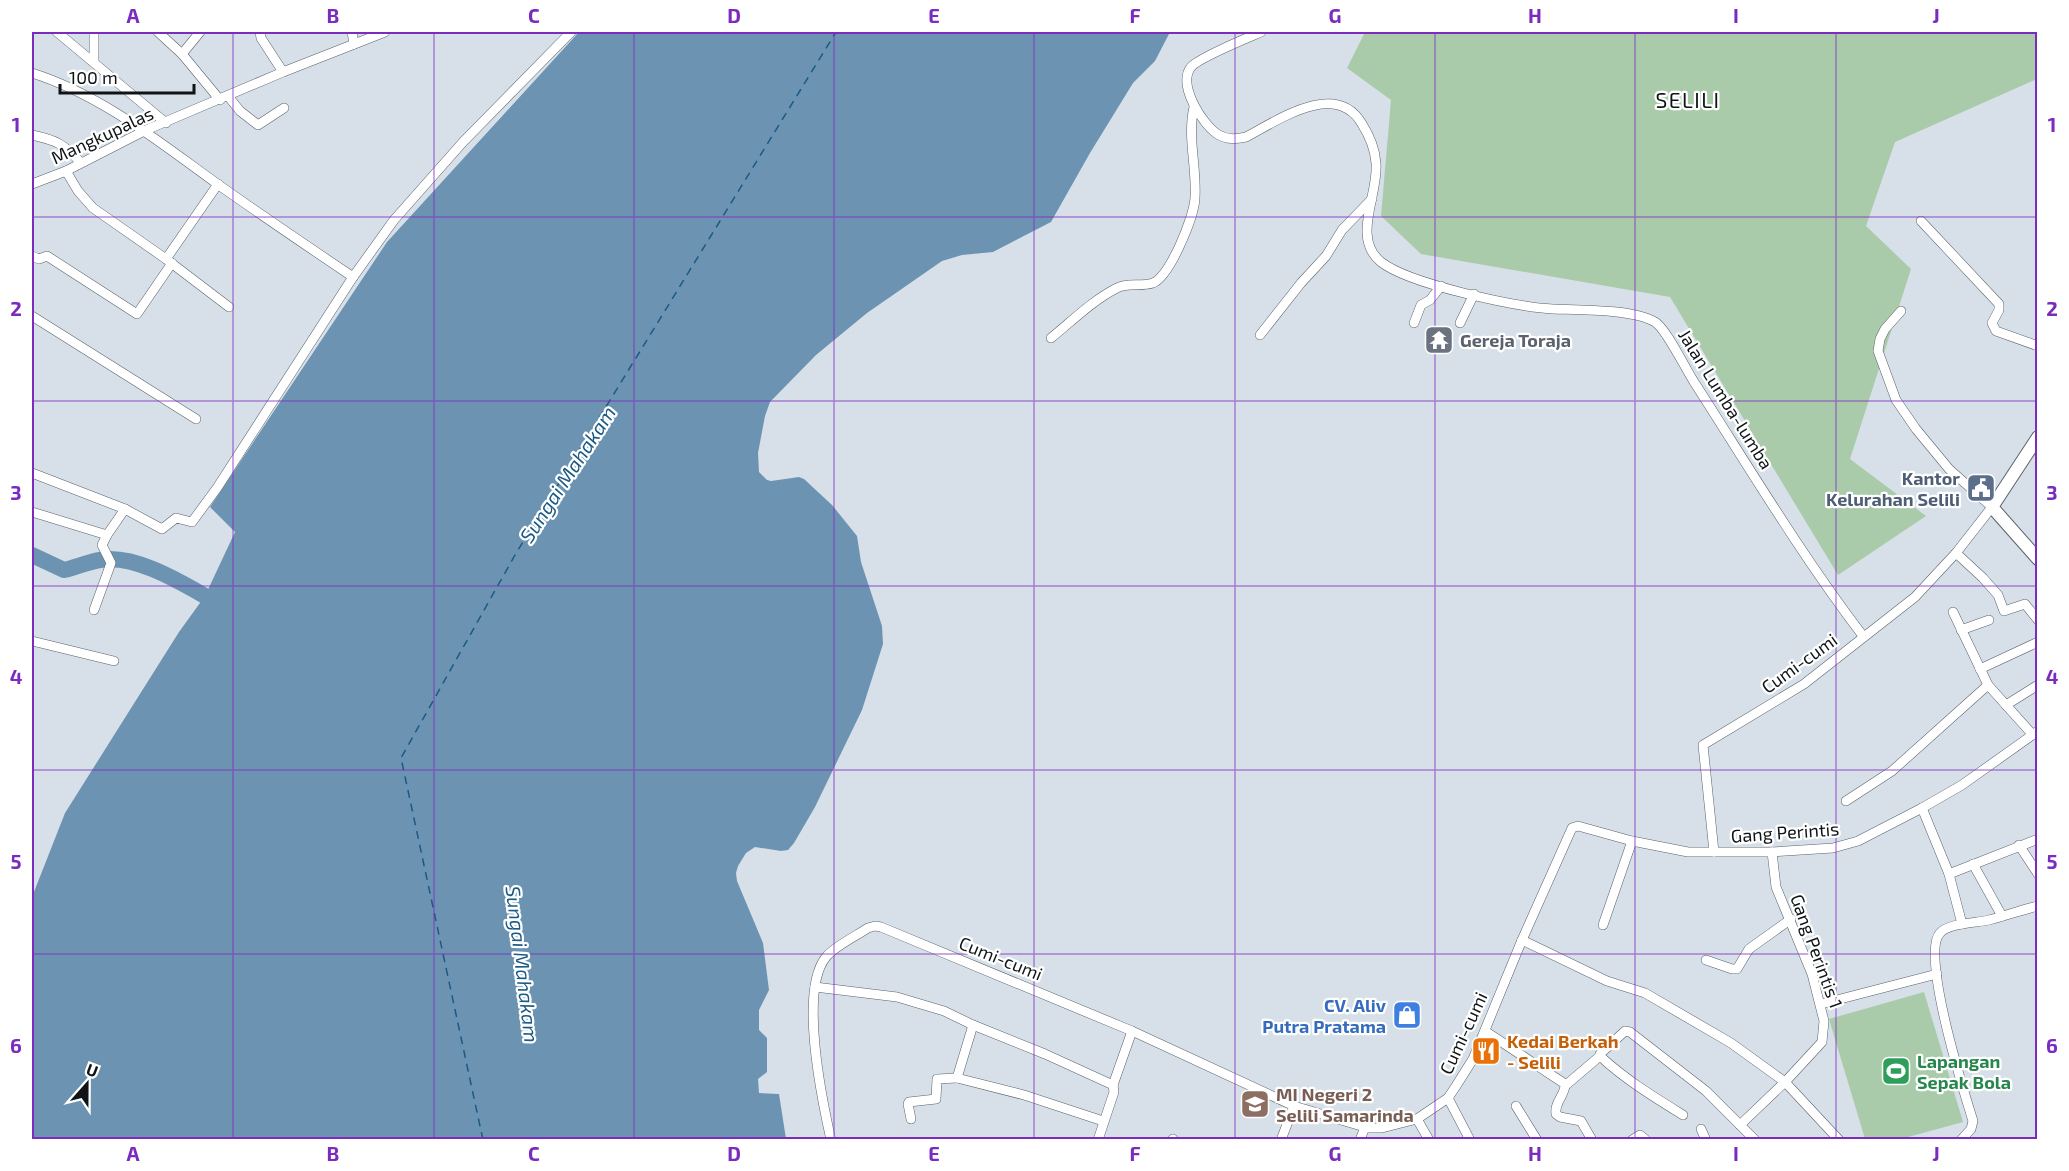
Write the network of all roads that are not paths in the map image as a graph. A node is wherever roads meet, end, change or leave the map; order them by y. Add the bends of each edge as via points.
1 (57, 32) edge
2 (94, 32) edge
3 (158, 32) edge
4 (200, 32) edge
5 (260, 32) edge
6 (352, 32) edge
7 (384, 32) edge
8 (571, 32) edge
9 (1261, 32) edge
10 (354, 44) junction
11 (182, 54) junction
12 (94, 61) junction
13 (283, 72) junction
14 (32, 73) edge
15 (224, 98) junction
16 (1194, 107) junction
17 (284, 108) dead end
18 (166, 123) junction
19 (146, 130) junction
20 (32, 135) edge
21 (81, 163) junction
22 (66, 171) junction
23 (32, 184) edge
24 (218, 184) junction
25 (1372, 199) junction
26 (1921, 221) dead end
27 (32, 256) edge
28 (169, 261) junction
29 (353, 277) junction
30 (1441, 286) junction
31 (1474, 294) junction
32 (229, 307) dead end
33 (1901, 311) dead end
34 (32, 316) edge
35 (1414, 323) dead end
36 (1460, 323) dead end
37 (1260, 335) dead end
38 (1051, 338) dead end
39 (2037, 346) edge
40 (196, 419) dead end
41 (2037, 436) edge
42 (32, 473) edge
43 (1992, 507) junction
44 (125, 509) junction
45 (32, 512) edge
46 (107, 535) junction
47 (1956, 553) junction
48 (2037, 559) edge
49 (94, 610) dead end
50 (1953, 612) dead end
51 (1989, 620) dead end
52 (2037, 620) edge
53 (1961, 630) junction
54 (1863, 636) junction
55 (32, 641) edge
56 (2037, 642) edge
57 (114, 661) dead end
58 (1980, 669) junction
59 (1988, 685) junction
60 (2037, 685) edge
61 (2006, 705) junction
62 (2035, 733) edge
63 (1846, 801) dead end
64 (1922, 808) junction
65 (2037, 839) edge
66 (1632, 841) junction
67 (2019, 845) junction
68 (1714, 852) junction
69 (1772, 852) junction
70 (1973, 864) junction
71 (1949, 874) junction
72 (2037, 874) edge
73 (2037, 906) edge
74 (2002, 916) junction
75 (1791, 919) junction
76 (1962, 924) junction
77 (1603, 925) dead end
78 (1522, 940) junction
79 (1706, 960) dead end
80 (1936, 974) junction
81 (814, 987) junction
82 (1821, 1004) junction
83 (973, 1025) junction
84 (1485, 1030) junction
85 (1132, 1031) junction
86 (1600, 1056) junction
87 (957, 1078) junction
88 (1785, 1082) junction
89 (1113, 1085) junction
90 (1566, 1085) junction
91 (1448, 1098) junction
92 (1294, 1106) junction
93 (1516, 1106) dead end
94 (1683, 1115) dead end
95 (911, 1119) dead end
96 (1417, 1119) junction
97 (1103, 1121) junction
98 (1740, 1125) junction
99 (1365, 1127) junction
100 (1701, 1129) dead end
101 (1535, 1137) edge
102 (831, 1140) edge
103 (1098, 1140) edge
104 (1281, 1140) edge
105 (1360, 1140) edge
106 (1429, 1140) edge
107 (1470, 1140) edge
108 (1524, 1140) edge
109 (1592, 1140) edge
110 (1632, 1140) edge
111 (1646, 1140) edge
112 (1706, 1140) edge
113 (1755, 1140) edge
114 (1839, 1140) edge
115 (1961, 1140) edge

1 - 12 street
2 - 12 street
3 - 11 street
4 - 11 street
5 - 13 street
6 - 10 street
7 - 10 street, Mangkupalas
8 - 29 street via 463,142 394,220
9 - 16 street, Jalan Lumba-lumba via 1191,67 1187,83
10 - 13 street, Mangkupalas
11 - 15 street
12 - 18 street
13 - 15 street, Mangkupalas
14 - 19 street via 66,86
15 - 17 street via 258,125
15 - 18 street, Mangkupalas
16 - 25 street, Jalan Lumba-lumba via 1211,130 1228,139 1246,137 1310,105 1335,104 1350,110 1361,121 1374,150 1377,164
16 - 38 street via 1191,121 1195,198 1184,238 1166,268 1156,282 1119,286
18 - 19 street, Mangkupalas
19 - 21 street, Mangkupalas
19 - 24 street
20 - 21 street via 62,144
21 - 22 street, Mangkupalas
22 - 23 street, Mangkupalas
22 - 28 street via 93,208
24 - 28 street
24 - 29 street
25 - 30 street, Jalan Lumba-lumba via 1367,227 1374,255 1398,272
25 - 37 street via 1342,230 1326,256
26 - 39 street via 1999,304 1993,328
27 - 28 street via 46,256 136,314
28 - 32 street
29 - 44 street via 192,522 177,518 165,528 158,527
30 - 31 street, Jalan Lumba-lumba
30 - 35 street via 1421,305
31 - 36 street
31 - 54 street, Jalan Lumba-lumba via 1529,307 1623,314 1655,322 1831,594
33 - 43 street via 1885,329 1878,351 1896,400 1949,469
34 - 40 street
41 - 43 main road
42 - 44 street
43 - 47 street
43 - 48 main road
44 - 46 street
45 - 46 street
46 - 49 street via 102,545 110,557
47 - 52 street via 1998,595 2004,611 2025,604
47 - 54 street via 1914,597
50 - 53 street
51 - 53 street
53 - 58 street
54 - 68 street, Cumi-cumi via 1804,684 1702,745
55 - 57 street
56 - 58 street
58 - 59 street
59 - 61 street
59 - 63 street via 1892,771
60 - 61 street
61 - 62 street
62 - 64 street, Gang Perintis
64 - 69 street, Gang Perintis via 1858,841 1833,848
64 - 71 street
65 - 67 street
66 - 68 street, Cumi-cumi via 1689,852
66 - 77 street
66 - 78 street, Cumi-cumi via 1578,826 1571,829
67 - 70 street
67 - 72 street
68 - 69 street, Gang Perintis
69 - 75 street, Gang Perintis 1 via 1776,887
70 - 71 street
70 - 74 street
71 - 76 street
73 - 74 street
74 - 76 street
75 - 79 street via 1749,949 1737,969
75 - 82 street, Gang Perintis 1
76 - 80 street via 1940,933 1935,946
78 - 84 street, Cumi-cumi
78 - 88 street via 1607,981 1645,993 1731,1043
80 - 82 street
80 - 115 street via 1973,1121
81 - 83 street via 897,997 944,1011
81 - 85 street, Cumi-cumi via 826,957 875,926
81 - 102 street, Cumi-cumi via 821,1092
82 - 88 street, Gang Perintis 1 via 1822,1042
83 - 87 street
83 - 89 street
84 - 90 street
84 - 91 street, Cumi-cumi via 1473,1059
85 - 89 street
85 - 92 street, Cumi-cumi
86 - 90 street
86 - 94 street via 1639,1089
86 - 98 street via 1626,1031 1630,1032 1706,1091
87 - 95 street via 937,1079 936,1099 909,1102
87 - 97 street
88 - 98 street, Gang Perintis 1
88 - 114 street
89 - 97 street
90 - 109 street via 1556,1114 1581,1121
91 - 96 street, Cumi-cumi
91 - 107 street
92 - 99 street, Cumi-cumi
92 - 104 street
93 - 101 street
96 - 99 street, Cumi-cumi via 1382,1128
96 - 106 street
97 - 103 street
98 - 113 street
99 - 105 street
100 - 112 street
101 - 108 street
110 - 111 street via 1640,1135

